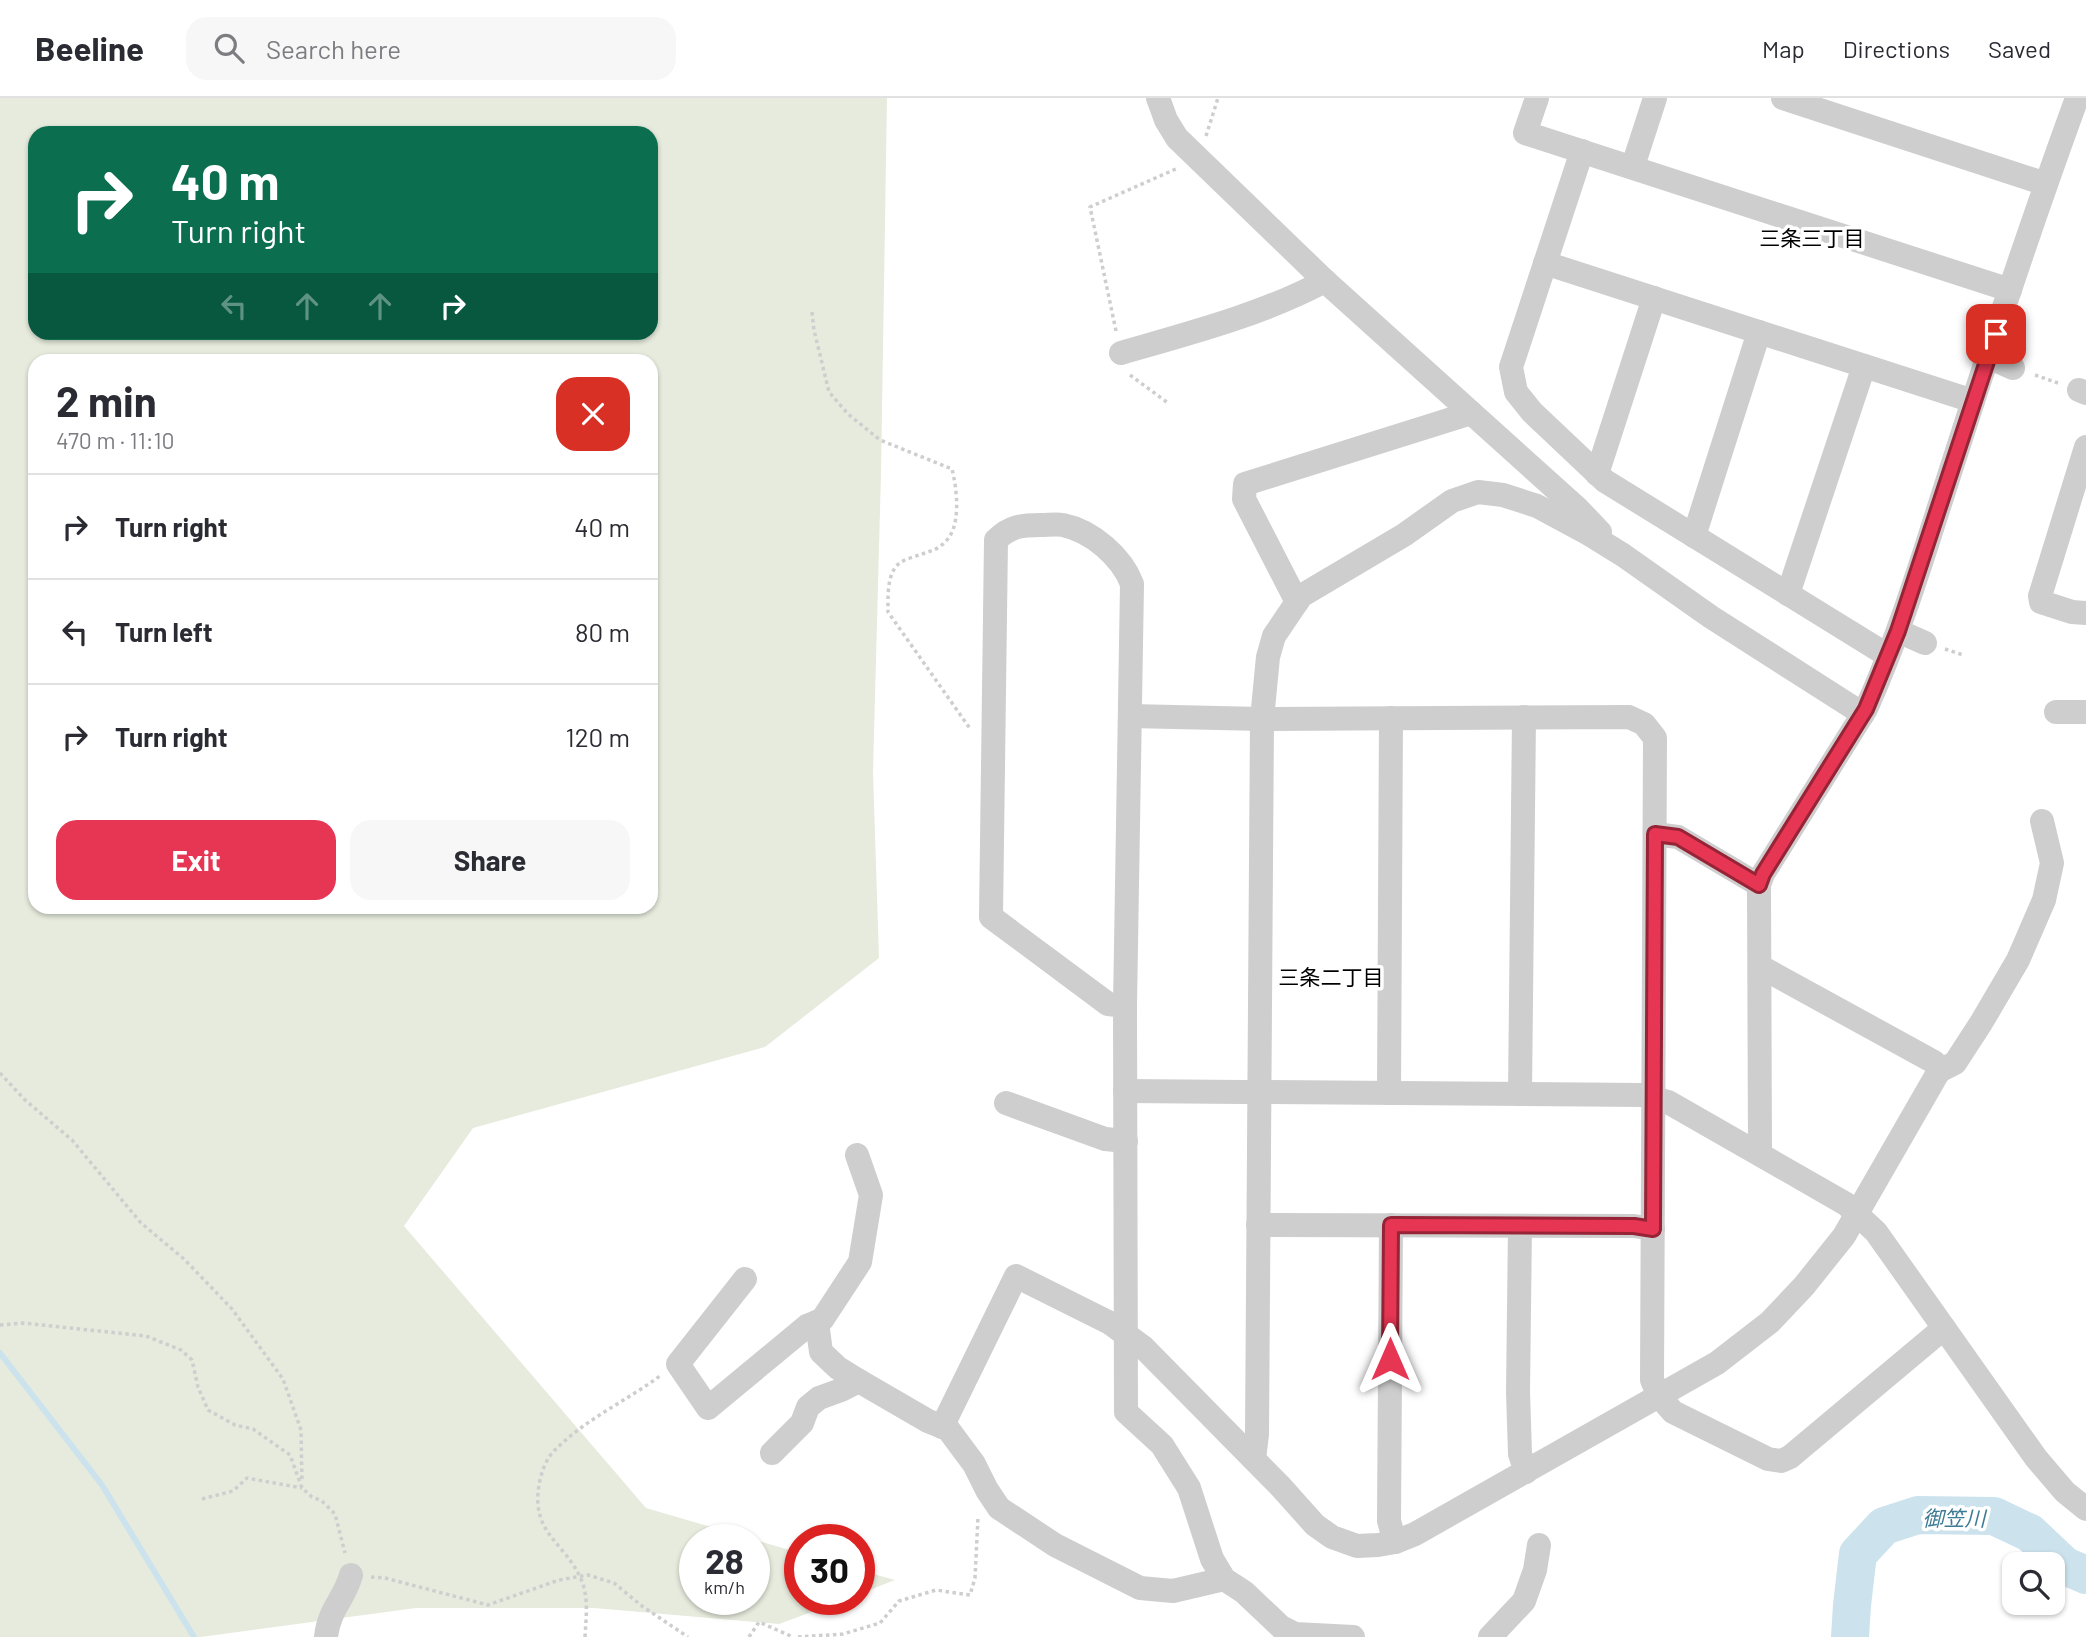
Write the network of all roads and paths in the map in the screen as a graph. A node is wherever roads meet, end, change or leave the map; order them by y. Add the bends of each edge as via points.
1 (1158, 98) edge
2 (1217, 98) edge
3 (1537, 98) edge
4 (1655, 98) edge
5 (1783, 98) edge
6 (2077, 98) edge
7 (1582, 151) junction
8 (1199, 159) junction
9 (1633, 166) junction
10 (2046, 184) junction
11 (1545, 263) junction
12 (1325, 281) junction
13 (2010, 289) junction
14 (1654, 298) junction
15 (812, 312) dead end
16 (1759, 332) junction
17 (1121, 353) junction
18 (1989, 357) junction
19 (1864, 366) junction
20 (2012, 368) joint
21 (2083, 392) edge
22 (1973, 401) junction
23 (1168, 403) dead end
24 (1471, 413) junction
25 (2086, 447) edge
26 (1598, 474) junction
27 (1694, 536) junction
28 (1623, 555) junction
29 (1788, 594) junction
30 (1297, 602) junction
31 (2086, 613) edge
32 (1898, 631) junction
33 (1925, 643) dead end
34 (1887, 655) junction
35 (2056, 712) dead end
36 (2086, 712) edge
37 (1863, 714) junction
38 (1130, 716) junction
39 (1524, 717) junction
40 (1391, 718) junction
41 (1262, 719) junction
42 (993, 736) junction
43 (2042, 821) dead end
44 (1655, 834) junction
45 (1759, 885) junction
46 (1761, 967) junction
47 (1125, 1006) junction
48 (1939, 1071) junction
49 (0, 1073) edge
50 (1125, 1091) junction
51 (1259, 1092) junction
52 (1389, 1093) junction
53 (1520, 1094) junction
54 (1654, 1096) junction
55 (1006, 1103) dead end
56 (1126, 1141) junction
57 (1760, 1154) junction
58 (857, 1155) dead end
59 (1857, 1214) junction
60 (1258, 1224) junction
61 (1391, 1225) junction
62 (1520, 1226) junction
63 (1653, 1229) junction
64 (745, 1279) dead end
65 (817, 1322) junction
66 (0, 1325) edge
67 (1944, 1328) junction
68 (1126, 1334) junction
69 (678, 1364) junction
70 (859, 1381) junction
71 (1659, 1396) junction
72 (942, 1427) junction
73 (772, 1452) dead end
74 (1254, 1459) junction
75 (1526, 1472) junction
76 (302, 1488) junction
77 (202, 1499) dead end
78 (2086, 1509) edge
79 (978, 1510) dead end
80 (1395, 1542) junction
81 (1539, 1545) dead end
82 (351, 1575) junction
83 (580, 1577) junction
84 (1224, 1579) junction
85 (327, 1637) edge
86 (585, 1637) edge
87 (688, 1637) edge
88 (749, 1637) edge
89 (796, 1637) edge
90 (1353, 1637) edge
91 (1490, 1637) edge

1 - 8 street via 1177,138
2 - 8 path
3 - 7 street via 1525,133
4 - 9 street
5 - 10 street
6 - 10 street
7 - 9 street
7 - 11 street
8 - 12 street
8 - 17 path via 1090,207
9 - 13 street
10 - 13 street
11 - 14 street
11 - 26 street via 1511,367 1516,392
12 - 17 street via 1229,322
12 - 24 street
13 - 18 street
14 - 16 street
14 - 26 street
15 - 42 path via 829,391 848,414 880,440 952,469 954,523 946,542 895,568 888,612 965,725
16 - 19 street
16 - 27 street
17 - 23 path via 1129,374
18 - 20 street
18 - 22 street
19 - 22 street
19 - 29 street
20 - 21 path
22 - 32 street
24 - 28 street
24 - 30 street via 1245,484 1244,499
25 - 31 street via 2040,596 2041,602 2052,607
26 - 27 street
27 - 29 street
28 - 30 street via 1537,506 1478,492 1452,501
28 - 37 street
29 - 34 street
30 - 41 street via 1274,636
32 - 33 street
32 - 34 street
34 - 37 street
35 - 36 street
37 - 45 street
38 - 41 street
38 - 42 street via 1132,584 1127,570 1085,534 1063,525 1023,525 996,540
38 - 47 street
39 - 40 street
39 - 44 street via 1629,718 1644,724 1655,738
39 - 53 street
40 - 41 street
40 - 52 street
41 - 51 street
42 - 47 street via 990,917 1108,1004
43 - 48 street via 2052,863 2045,900 2018,960 1981,1023 1955,1063
44 - 45 street via 1678,837
44 - 54 street
45 - 46 street
46 - 48 street via 1934,1062
46 - 57 street
47 - 50 street
48 - 59 street
49 - 76 path via 72,1140 141,1223 232,1309 283,1379 301,1430
50 - 51 street
50 - 56 street
51 - 52 street
51 - 60 street
52 - 53 street
53 - 54 street
54 - 57 street
54 - 63 street
55 - 56 street via 1105,1139
56 - 68 street
57 - 59 street
58 - 65 street via 871,1195 860,1262
59 - 67 street via 1876,1232
59 - 71 street via 1828,1256 1770,1322 1717,1363
60 - 61 street
60 - 74 street
61 - 62 street
61 - 80 street via 1389,1521
62 - 63 street
62 - 75 street via 1518,1392 1520,1454
63 - 71 street via 1653,1380
64 - 69 street
65 - 69 street via 708,1408
65 - 70 street via 821,1352
66 - 76 path via 23,1323 146,1336 181,1350 192,1360 208,1410 253,1429 290,1455
67 - 71 street via 1781,1461 1768,1459 1673,1412
67 - 78 street via 2036,1458
68 - 72 street via 1016,1276
68 - 74 street
68 - 84 street via 1126,1412 1163,1445 1189,1488 1212,1559
69 - 83 path via 575,1432 552,1453 541,1475 537,1510
70 - 72 street
70 - 73 street via 819,1398 808,1407 802,1423
71 - 75 street
72 - 84 street via 974,1464 999,1508 1055,1545 1140,1588 1173,1591
74 - 80 street via 1315,1525 1332,1537 1357,1546
75 - 80 street
76 - 77 path via 247,1478 233,1491
76 - 82 path via 335,1514
79 - 89 path via 970,1595 936,1590 900,1601 880,1623 843,1634
81 - 91 street via 1524,1601
82 - 83 path via 385,1578 488,1605
82 - 85 street via 346,1594 334,1607
83 - 86 path via 587,1598
83 - 87 path via 614,1583
84 - 90 street via 1295,1634
88 - 89 path via 760,1622

